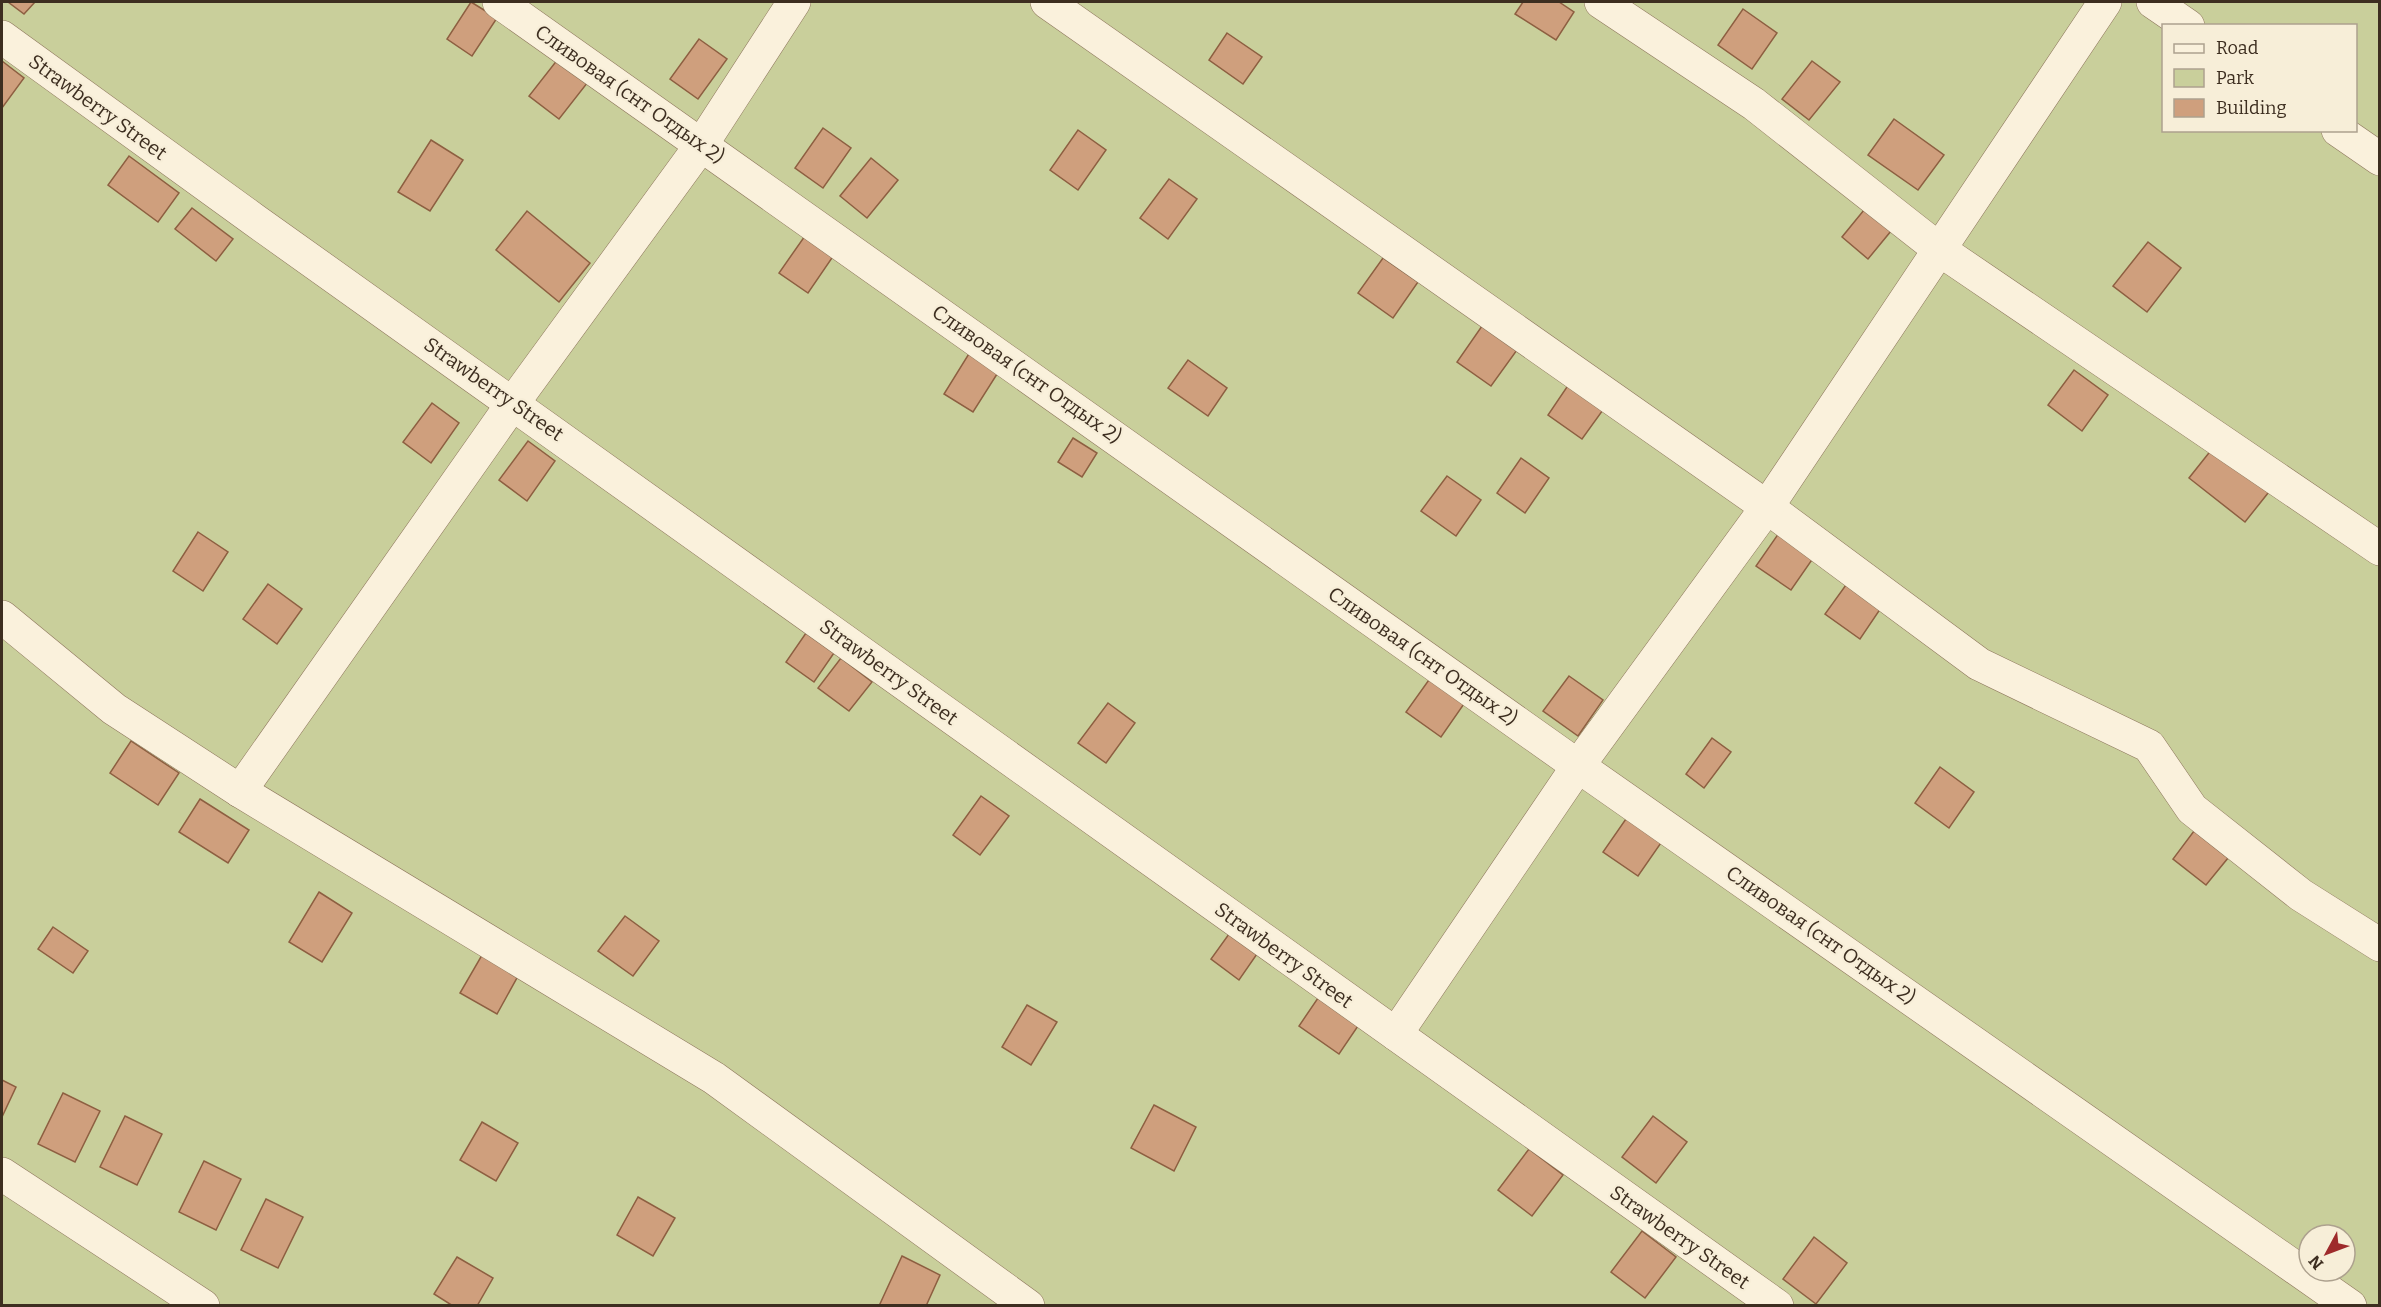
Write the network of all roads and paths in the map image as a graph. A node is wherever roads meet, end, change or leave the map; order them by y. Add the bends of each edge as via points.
1 (499, 2) edge
2 (794, 2) edge
3 (1047, 2) edge
4 (1601, 2) edge
5 (2105, 2) edge
6 (2153, 2) edge
7 (2185, 24) edge
8 (2, 37) edge
9 (2341, 132) edge
10 (702, 144) junction
11 (2379, 159) edge
12 (1940, 250) junction
13 (513, 403) junction
14 (1767, 507) junction
15 (2379, 549) edge
16 (2, 617) edge
17 (1578, 765) junction
18 (240, 791) junction
19 (2379, 945) edge
20 (1396, 1035) junction
21 (2, 1174) edge
22 (203, 1305) edge
23 (1028, 1305) edge
24 (1777, 1305) edge
25 (2350, 1305) edge

1 - 10 lane, Сливовая (снт Отдых 2)
2 - 10 lane
3 - 14 lane
4 - 12 lane via 1754,104
5 - 12 lane
6 - 7 lane
8 - 13 lane, Strawberry Street
9 - 11 lane
10 - 13 lane
10 - 17 lane, Сливовая (снт Отдых 2)
12 - 14 lane
12 - 15 lane
13 - 18 lane
13 - 20 lane, Strawberry Street
14 - 17 lane
14 - 19 lane via 1979,664 2149,746 2192,809 2301,895
16 - 18 lane via 114,709
17 - 20 lane
17 - 25 lane, Сливовая (снт Отдых 2)
18 - 23 lane via 714,1078
20 - 24 lane, Strawberry Street
21 - 22 lane

